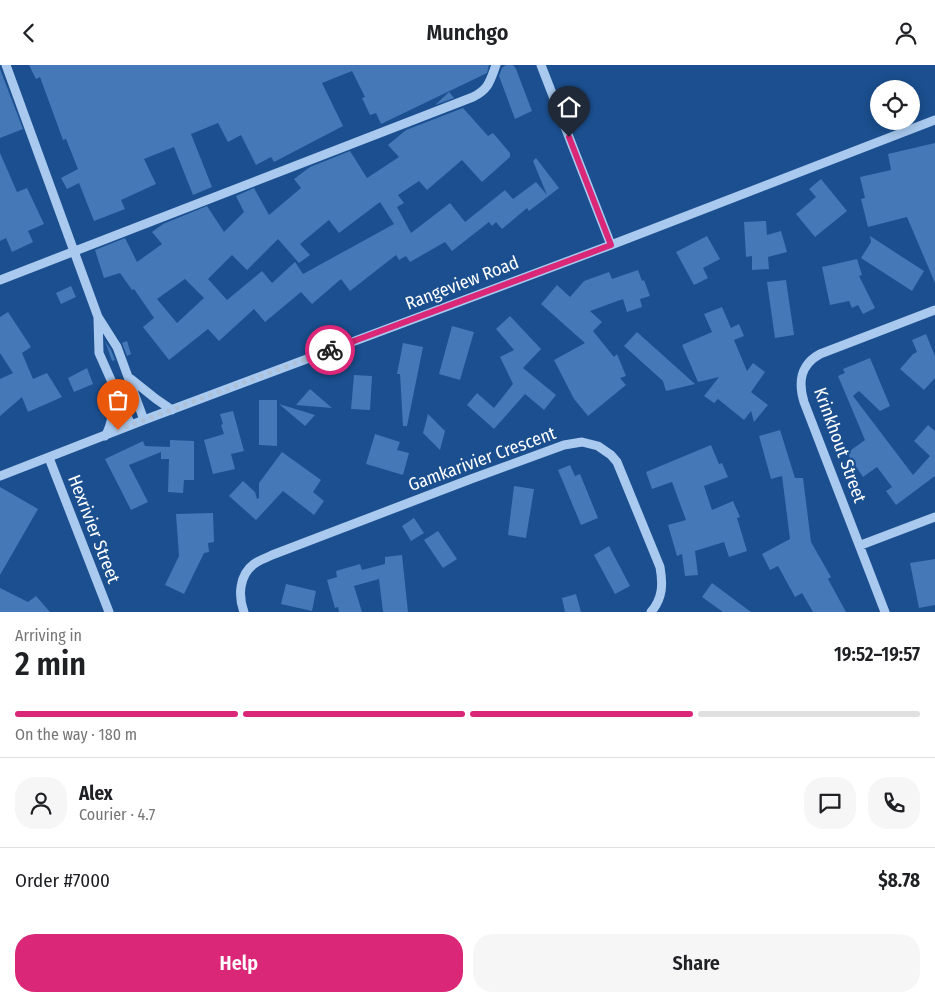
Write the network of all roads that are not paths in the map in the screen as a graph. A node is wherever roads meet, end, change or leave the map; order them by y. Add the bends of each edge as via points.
1 (6, 65) edge
2 (496, 65) edge
3 (541, 65) edge
4 (935, 120) edge
5 (611, 245) junction
6 (73, 251) junction
7 (0, 280) edge
8 (935, 310) edge
9 (98, 317) junction
10 (129, 377) junction
11 (113, 385) junction
12 (172, 410) junction
13 (144, 420) junction
14 (132, 425) junction
15 (105, 436) junction
16 (49, 458) junction
17 (0, 476) edge
18 (935, 517) edge
19 (860, 545) junction
20 (109, 612) edge
21 (244, 612) edge
22 (651, 612) edge
23 (885, 612) edge

1 - 6 street
2 - 6 street via 489,84 473,97
3 - 5 street
4 - 5 street, Rangeview Road
5 - 12 street, Rangeview Road
6 - 7 street
6 - 9 street
8 - 19 street, Krinkhout Street via 820,354 802,372 804,402
9 - 10 street via 117,347
9 - 11 street via 99,353
10 - 11 street
10 - 12 street
10 - 13 street
11 - 14 street
11 - 15 street via 112,414
12 - 13 street, Rangeview Road
13 - 14 street, Rangeview Road
14 - 15 street, Rangeview Road
15 - 16 street, Rangeview Road
16 - 17 street, Rangeview Road
16 - 20 street, Hexrivier Street
18 - 19 street
19 - 23 street, Krinkhout Street
21 - 22 street, Gamkarivier Crescent via 241,589 246,571 254,564 471,479 564,445 582,442 605,449 617,462 660,567 663,581 659,600

